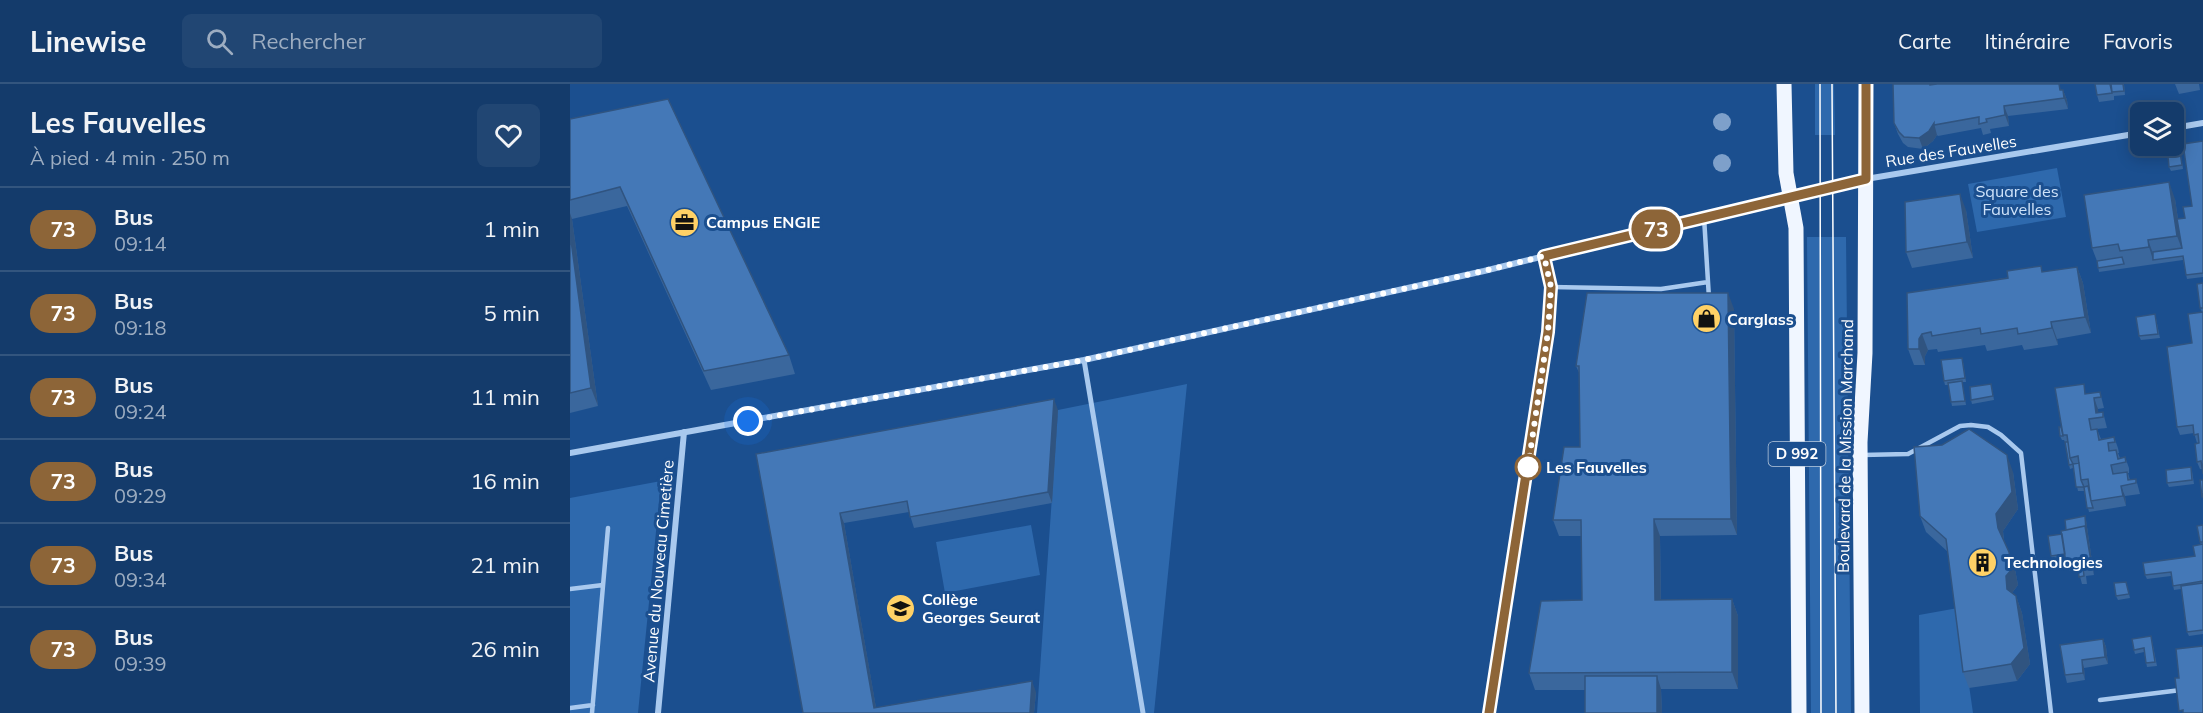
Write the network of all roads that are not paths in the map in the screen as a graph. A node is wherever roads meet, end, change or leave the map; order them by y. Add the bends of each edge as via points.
1 (1784, 84) edge
2 (1866, 84) edge
3 (2203, 123) edge
4 (2184, 126) edge
5 (2130, 136) edge
6 (1866, 179) junction
7 (1791, 196) junction
8 (1704, 217) junction
9 (1544, 256) junction
10 (1708, 282) junction
11 (1551, 287) junction
12 (1710, 300) edge
13 (1084, 360) junction
14 (684, 432) junction
15 (570, 453) edge
16 (1860, 454) junction
17 (608, 528) dead end
18 (603, 585) junction
19 (570, 589) edge
20 (2185, 690) edge
21 (2100, 700) dead end
22 (593, 705) junction
23 (570, 708) edge
24 (592, 713) edge
25 (658, 713) edge
26 (1143, 713) edge
27 (1490, 713) edge
28 (1799, 713) edge
29 (1862, 713) edge
30 (2051, 713) edge

1 - 7 main road, D 992
2 - 6 main road, Boulevard de la Mission Marchand
3 - 4 street
5 - 6 street, Rue des Fauvelles
6 - 7 street, Rue des Fauvelles
6 - 16 main road, Boulevard de la Mission Marchand
7 - 8 street, Rue des Fauvelles
7 - 28 main road, D 992 via 1796,228
8 - 9 street, Rue des Fauvelles
8 - 10 lane
9 - 11 street
9 - 13 street, Rue des Fauvelles
10 - 11 lane via 1661,289
10 - 12 lane
11 - 27 street via 1548,332
13 - 14 street, Rue des Fauvelles
13 - 26 street
14 - 15 street, Rue des Fauvelles
14 - 25 street, Avenue du Nouveau Cimetière
16 - 29 main road, Boulevard de la Mission Marchand
16 - 30 lane via 1908,454 1960,426 1971,425 2001,435 2021,453
17 - 18 lane
18 - 19 lane
18 - 22 lane
20 - 21 lane
22 - 23 lane
22 - 24 lane

